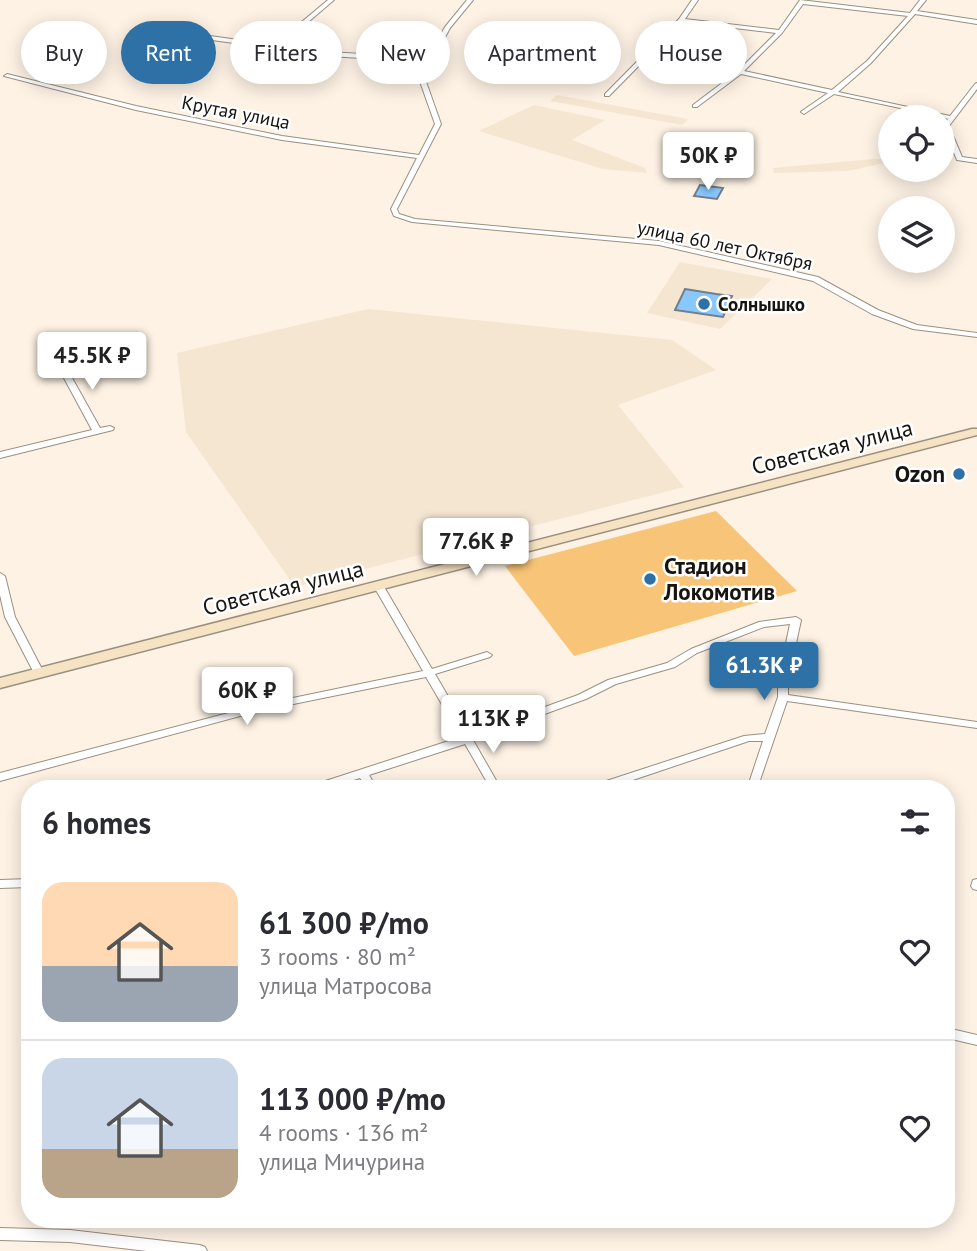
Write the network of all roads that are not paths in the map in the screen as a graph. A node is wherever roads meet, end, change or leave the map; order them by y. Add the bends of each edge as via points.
1 (331, 0) edge
2 (470, 0) edge
3 (695, 0) edge
4 (923, 0) edge
5 (802, 1) edge
6 (913, 14) junction
7 (681, 20) junction
8 (306, 21) edge
9 (977, 22) edge
10 (450, 28) edge
11 (780, 32) junction
12 (747, 65) edge
13 (747, 74) edge
14 (7, 76) dead end
15 (422, 84) edge
16 (724, 84) edge
17 (977, 85) edge
18 (836, 93) junction
19 (607, 95) dead end
20 (891, 105) edge
21 (695, 106) dead end
22 (804, 112) dead end
23 (955, 113) edge
24 (955, 150) edge
25 (420, 157) junction
26 (977, 161) edge
27 (977, 335) edge
28 (62, 367) dead end
29 (110, 428) dead end
30 (97, 431) junction
31 (977, 436) edge
32 (0, 455) edge
33 (0, 576) edge
34 (378, 585) junction
35 (1, 592) edge
36 (487, 655) dead end
37 (39, 673) junction
38 (429, 673) junction
39 (0, 683) edge
40 (783, 697) junction
41 (977, 725) edge
42 (768, 737) junction
43 (464, 738) junction
44 (363, 773) junction
45 (0, 777) edge
46 (342, 780) edge
47 (367, 780) edge
48 (490, 780) edge
49 (622, 780) edge
50 (754, 780) edge
51 (21, 883) edge
52 (0, 884) edge
53 (955, 1035) edge
54 (977, 1040) edge
55 (0, 1234) edge
56 (200, 1251) edge

1 - 8 street
2 - 10 street
3 - 7 street
4 - 6 street
5 - 6 street
5 - 11 street
6 - 9 street
6 - 18 street
7 - 11 street
7 - 19 street
11 - 12 street
13 - 18 street
14 - 25 street, Крутая улица via 282,138
15 - 25 street via 438,124
16 - 21 street
17 - 23 street
18 - 20 street
18 - 22 street
24 - 26 street via 959,159
25 - 27 street, улица 60 лет Октября via 394,209 404,219 659,243 815,279 875,312 916,327
28 - 30 street
29 - 30 street
30 - 32 street
31 - 34 main road, Советская улица via 944,440
33 - 35 street
34 - 37 main road, Советская улица
34 - 38 street
35 - 37 street
36 - 38 street
37 - 39 main road, Советская улица
38 - 43 street
38 - 45 street via 259,708
40 - 41 street
40 - 42 street
40 - 43 street via 796,620 762,624 671,665 611,682 582,697
42 - 49 street via 748,738
42 - 50 street
43 - 44 street
43 - 48 street
44 - 46 street
44 - 47 street
51 - 52 street
53 - 54 street
55 - 56 street via 70,1236

